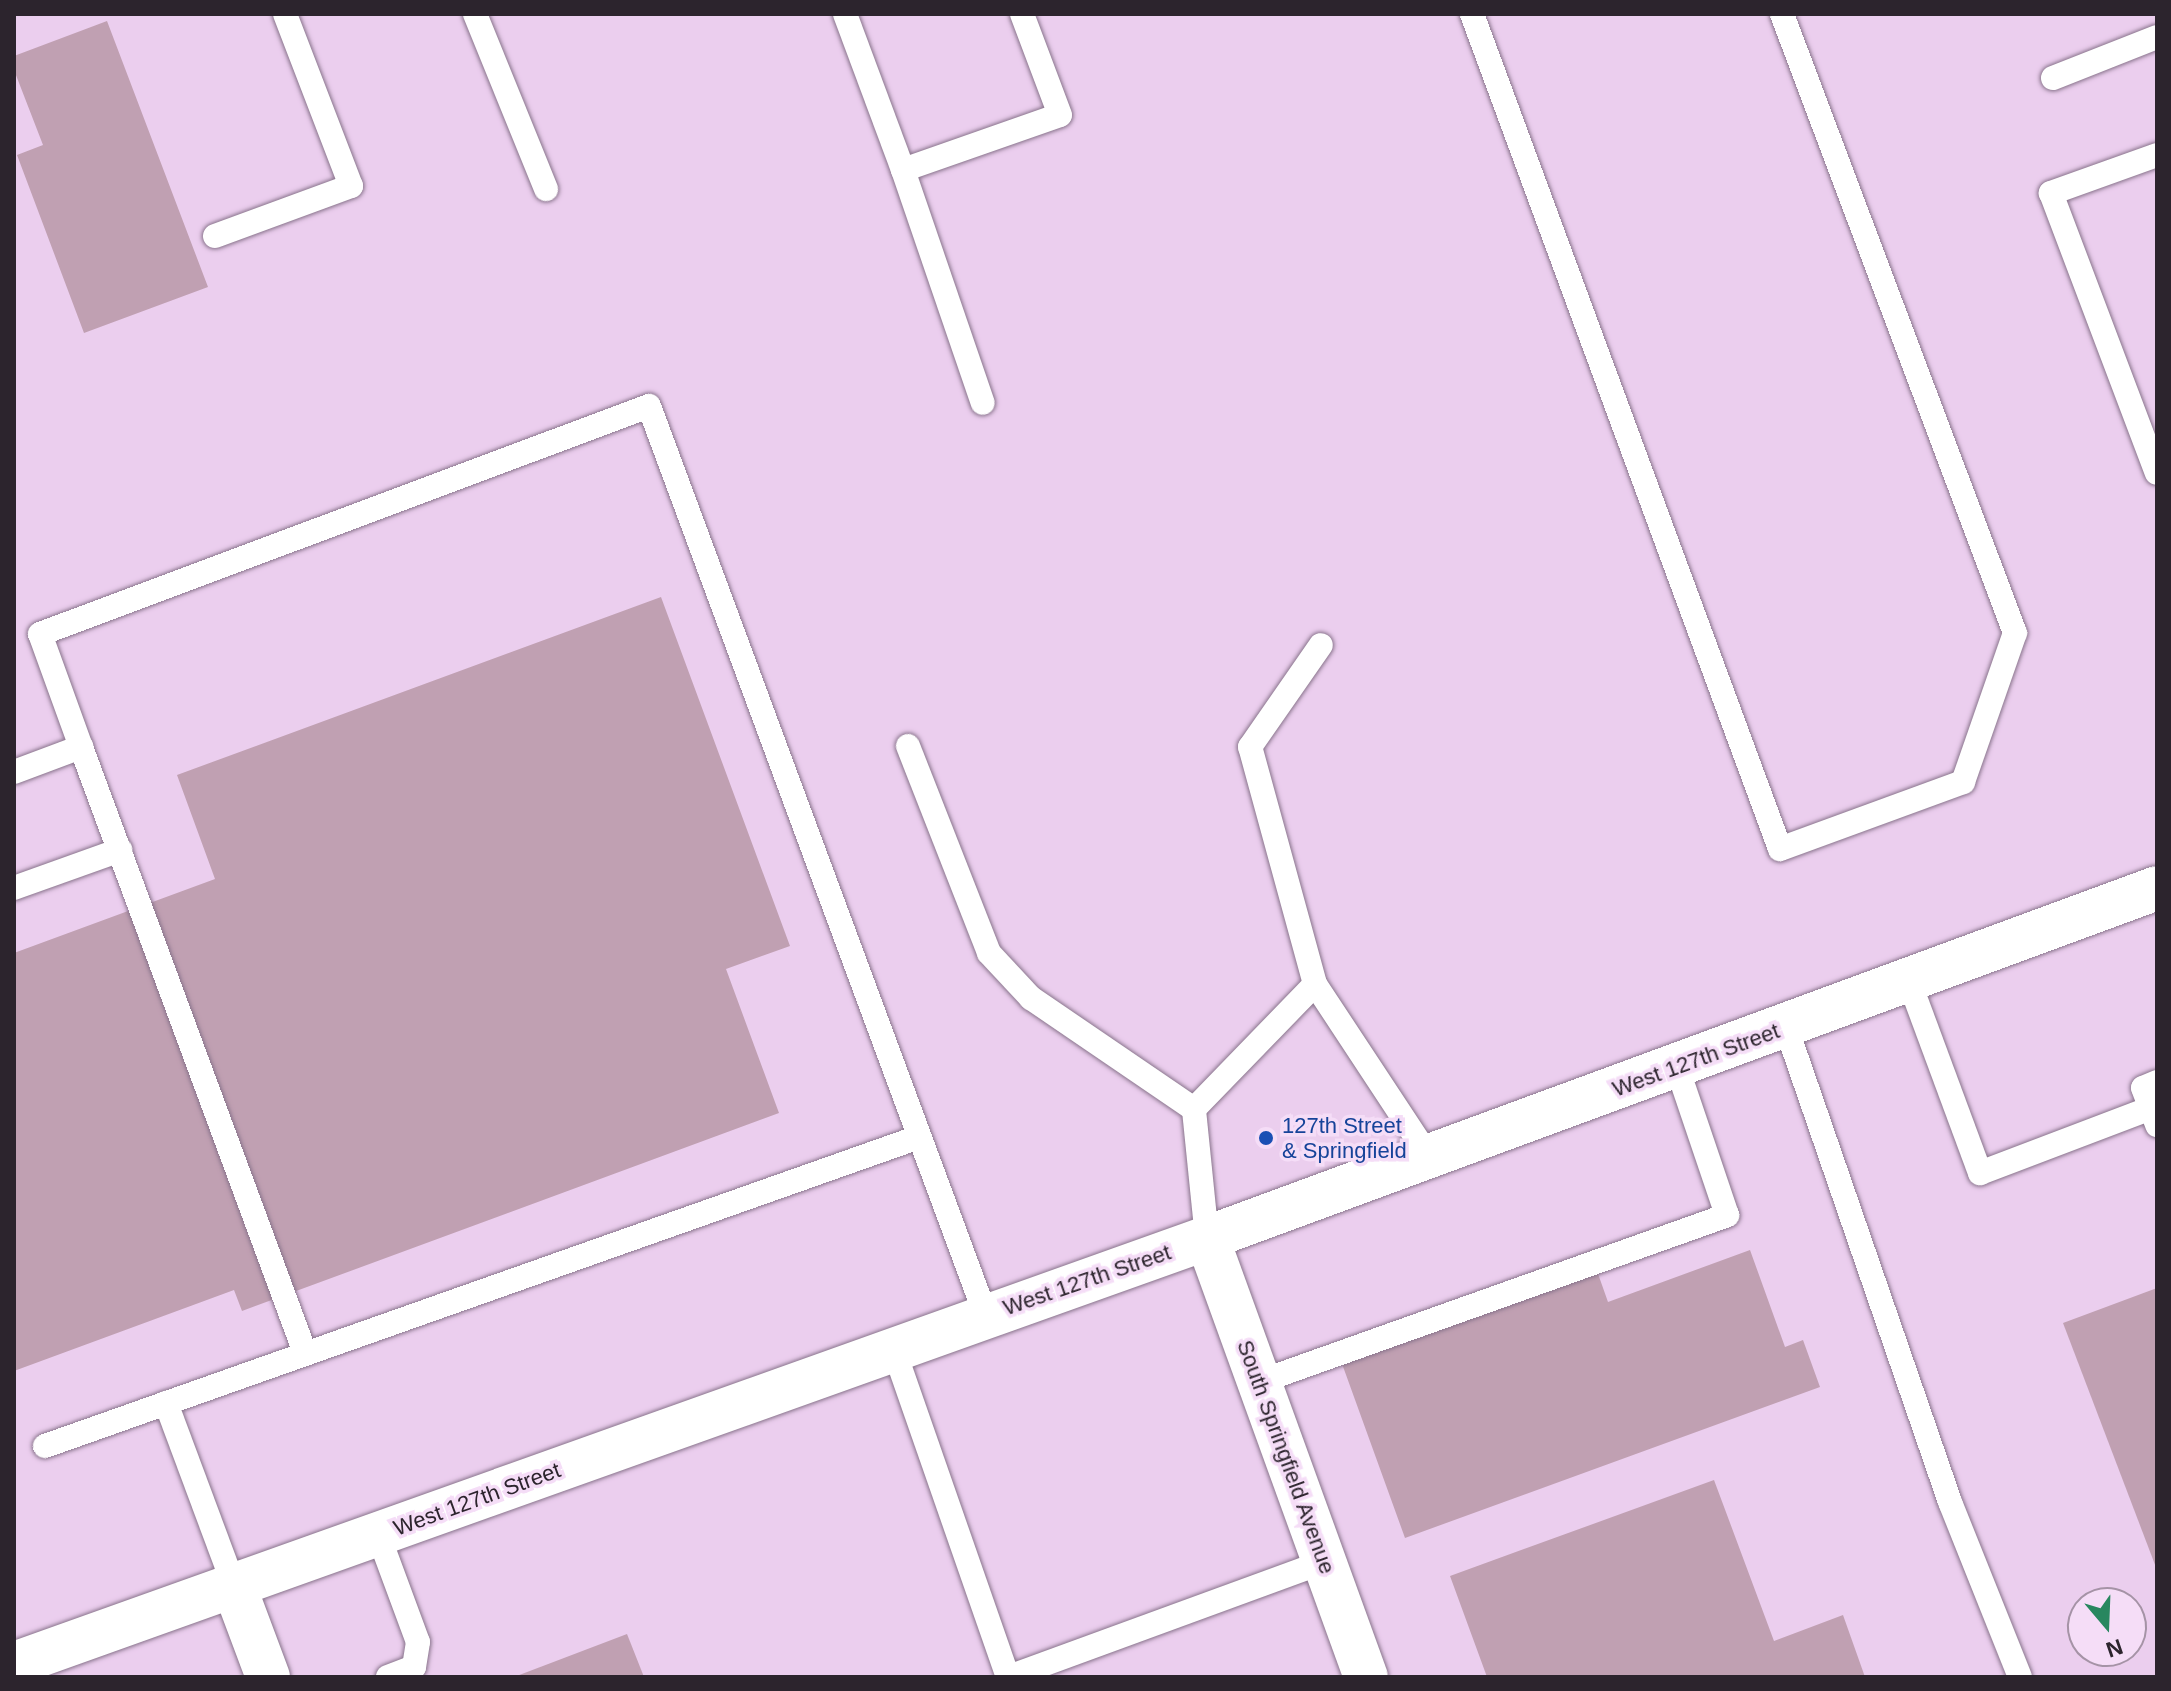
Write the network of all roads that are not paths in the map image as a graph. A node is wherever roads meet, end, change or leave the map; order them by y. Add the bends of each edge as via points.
1 (285, 14) edge
2 (475, 14) edge
3 (845, 14) edge
4 (1022, 14) edge
5 (1472, 14) edge
6 (1782, 14) edge
7 (2157, 37) edge
8 (2053, 78) dead end
9 (2157, 155) edge
10 (903, 170) junction
11 (546, 189) dead end
12 (215, 236) dead end
13 (983, 403) dead end
14 (2156, 473) edge
15 (1321, 645) dead end
16 (908, 746) dead end
17 (81, 747) junction
18 (14, 772) edge
19 (120, 850) junction
20 (14, 888) edge
21 (2157, 888) edge
22 (1909, 981) junction
23 (1315, 984) junction
24 (1786, 1027) junction
25 (1677, 1067) junction
26 (2157, 1082) edge
27 (1194, 1109) junction
28 (2154, 1117) edge
29 (916, 1138) junction
30 (1429, 1157) junction
31 (1207, 1238) junction
32 (986, 1316) junction
33 (894, 1350) junction
34 (305, 1353) junction
35 (1259, 1382) junction
36 (166, 1403) junction
37 (45, 1446) dead end
38 (378, 1534) junction
39 (1324, 1562) junction
40 (234, 1586) junction
41 (14, 1664) edge
42 (268, 1677) edge
43 (388, 1677) edge
44 (1009, 1677) edge
45 (1366, 1677) edge
46 (2020, 1677) edge

1 - 12 lane via 351,186
2 - 11 lane
3 - 10 lane
4 - 10 lane via 1060,115
5 - 6 lane via 1780,849 1963,782 2015,633
7 - 8 lane
9 - 14 lane via 2051,193
10 - 13 lane
15 - 23 lane via 1250,747
16 - 27 lane via 989,953 1031,998
17 - 18 lane
17 - 19 lane
17 - 29 lane via 40,634 649,406
19 - 20 lane
19 - 34 lane
21 - 22 main road, West 127th Street
22 - 24 main road, West 127th Street
22 - 28 lane via 1980,1173
23 - 27 lane
23 - 30 lane
24 - 25 main road, West 127th Street
24 - 46 lane via 1950,1502
25 - 30 main road, West 127th Street
25 - 35 lane via 1727,1215
26 - 28 lane via 2143,1088
27 - 31 lane
29 - 32 lane
29 - 34 lane
30 - 31 main road, West 127th Street
31 - 32 main road, West 127th Street
31 - 35 main road, South Springfield Avenue
32 - 33 main road, West 127th Street
33 - 38 main road, West 127th Street
33 - 44 lane
34 - 36 lane
35 - 39 main road, South Springfield Avenue
36 - 37 lane
36 - 40 lane
38 - 40 main road, West 127th Street
38 - 43 lane via 418,1642 414,1667
39 - 44 lane
39 - 45 main road, South Springfield Avenue
40 - 41 main road, West 127th Street
40 - 42 main road

